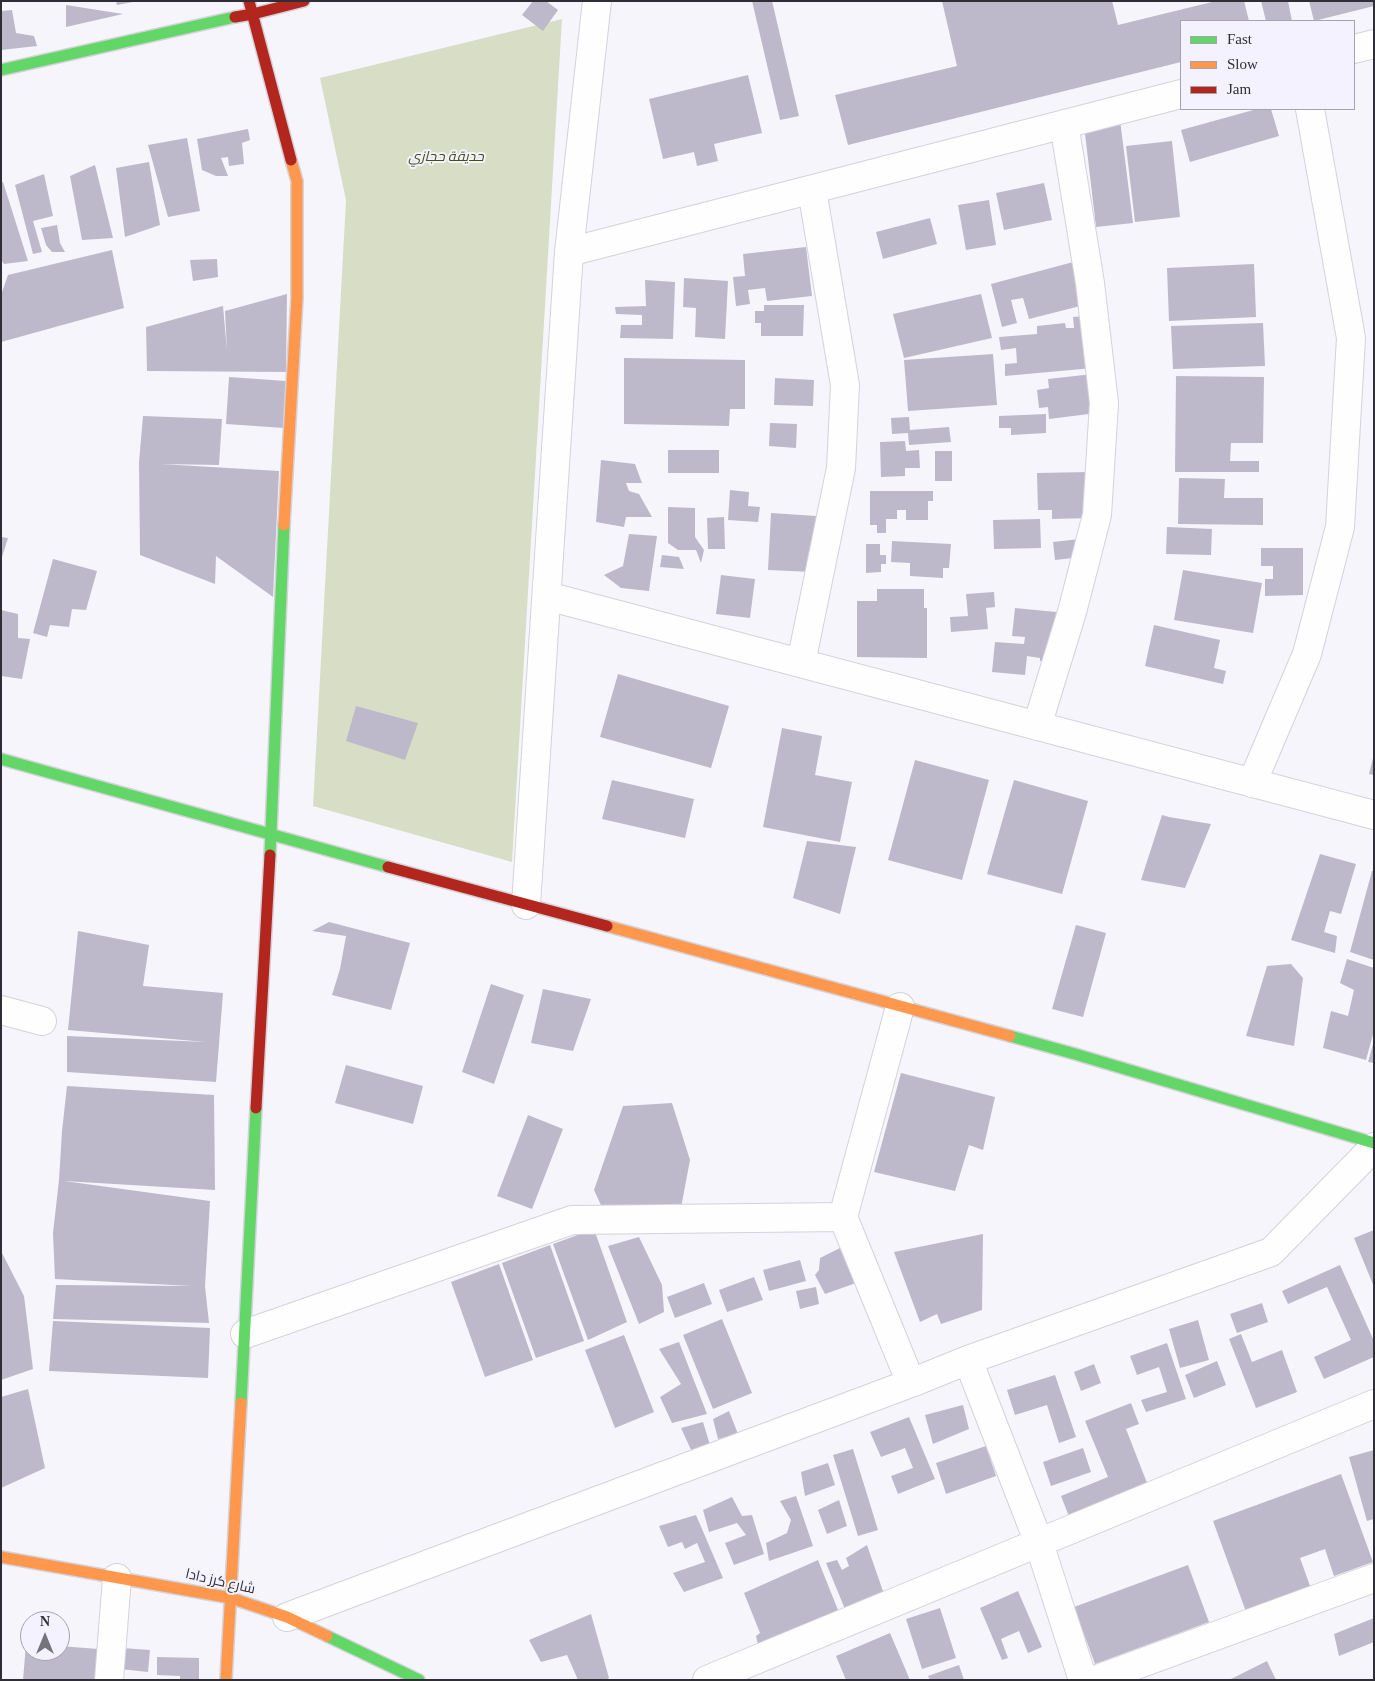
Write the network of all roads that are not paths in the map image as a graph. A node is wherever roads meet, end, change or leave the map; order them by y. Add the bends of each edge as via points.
1 (249, 1) edge
2 (304, 1) edge
3 (597, 1) edge
4 (253, 14) junction
5 (1374, 44) edge
6 (1355, 49) edge
7 (1, 70) edge
8 (1180, 94) edge
9 (1310, 110) edge
10 (1064, 124) junction
11 (812, 190) junction
12 (569, 252) junction
13 (547, 596) junction
14 (801, 663) junction
15 (1037, 726) junction
16 (1, 758) edge
17 (1252, 783) junction
18 (1374, 815) edge
19 (271, 835) junction
20 (526, 905) junction
21 (900, 1007) junction
22 (1, 1010) edge
23 (42, 1021) dead end
24 (1374, 1143) edge
25 (1374, 1147) edge
26 (843, 1217) junction
27 (245, 1334) junction
28 (968, 1360) junction
29 (911, 1384) junction
30 (1374, 1404) edge
31 (1039, 1543) junction
32 (1, 1557) edge
33 (117, 1578) junction
34 (1374, 1578) edge
35 (231, 1598) junction
36 (288, 1617) junction
37 (109, 1680) edge
38 (226, 1680) edge
39 (419, 1680) edge
40 (707, 1680) edge
41 (1083, 1680) edge
42 (1095, 1680) edge

1 - 4 main road
2 - 4 main road
3 - 12 street
4 - 7 main road
4 - 19 main road via 297,181 297,298
5 - 6 street
8 - 10 street
9 - 17 street via 1351,338 1340,527 1307,654
10 - 11 street
10 - 15 street via 1090,283 1104,403 1097,514 1072,612
11 - 12 street
11 - 14 street via 845,385 841,468
12 - 13 street
13 - 14 street
13 - 20 street
14 - 15 street
15 - 17 street
16 - 19 main road
17 - 18 street
19 - 20 main road
19 - 27 main road
20 - 21 main road
21 - 24 main road via 1075,1054
21 - 26 street
22 - 23 street
25 - 28 street via 1271,1252
26 - 27 street via 572,1220
26 - 29 street
27 - 35 main road
28 - 29 street
28 - 31 street
29 - 36 street
30 - 31 street
31 - 40 street
31 - 41 street
32 - 33 main road, شارع كرز دادا
33 - 35 main road, شارع كرز دادا
33 - 37 street
34 - 42 street
35 - 36 main road, شارع كرز دادا
35 - 38 main road
36 - 39 main road, شارع كرز دادا

